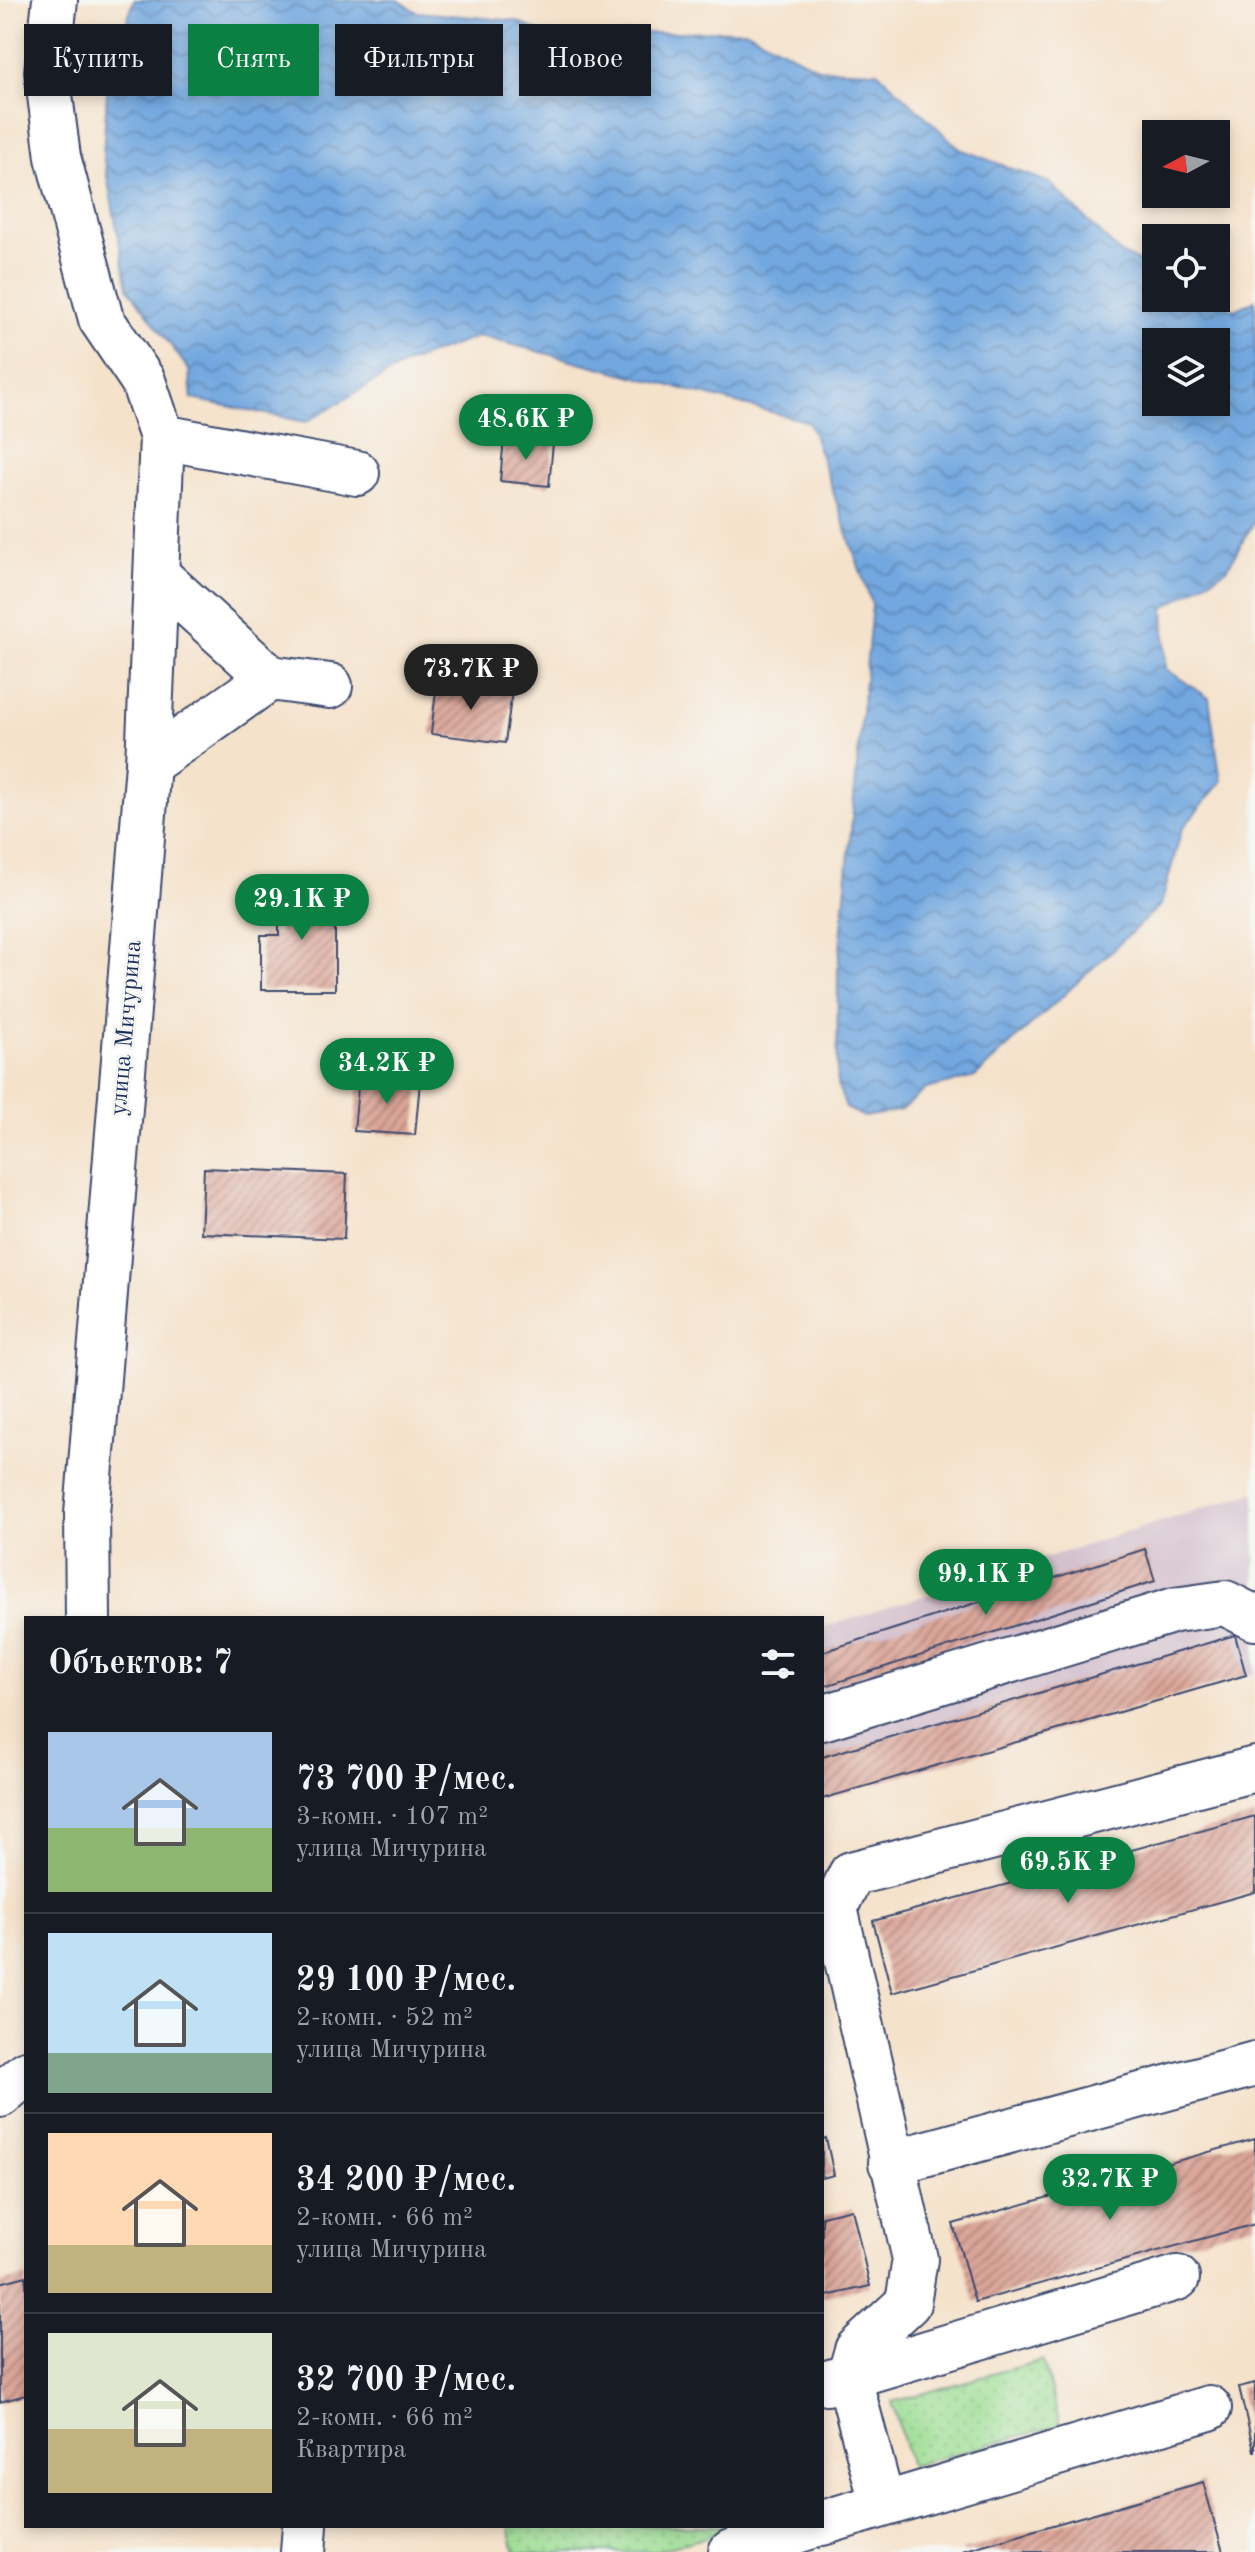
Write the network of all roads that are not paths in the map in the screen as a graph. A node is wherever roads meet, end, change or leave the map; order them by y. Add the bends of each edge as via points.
1 (55, 0) edge
2 (162, 437) junction
3 (357, 473) dead end
4 (157, 575) junction
5 (270, 678) junction
6 (330, 686) dead end
7 (148, 764) junction
8 (88, 1616) edge
9 (1255, 1618) edge
10 (824, 1717) edge
11 (1255, 1769) edge
12 (838, 2006) edge
13 (1255, 2064) edge
14 (24, 2075) edge
15 (0, 2095) edge
16 (891, 2163) junction
17 (1177, 2278) dead end
18 (836, 2381) edge
19 (1209, 2408) dead end
20 (882, 2503) junction
21 (824, 2522) edge
22 (305, 2528) edge
23 (806, 2528) edge
24 (303, 2552) edge
25 (731, 2552) edge

1 - 2 street via 47,72 58,157 101,319 143,381
2 - 3 street
2 - 4 street, улица Мичурина
4 - 5 street
4 - 7 street, улица Мичурина
5 - 6 street
5 - 7 street
7 - 8 street, улица Мичурина via 87,1514
9 - 10 street via 1225,1603 1175,1610
11 - 12 street via 851,1874 835,1908
12 - 16 street
13 - 16 street
14 - 15 street
16 - 18 street via 915,2259 908,2303 857,2350
17 - 18 street
18 - 20 street
19 - 20 street
20 - 21 street
22 - 24 street
23 - 25 street

